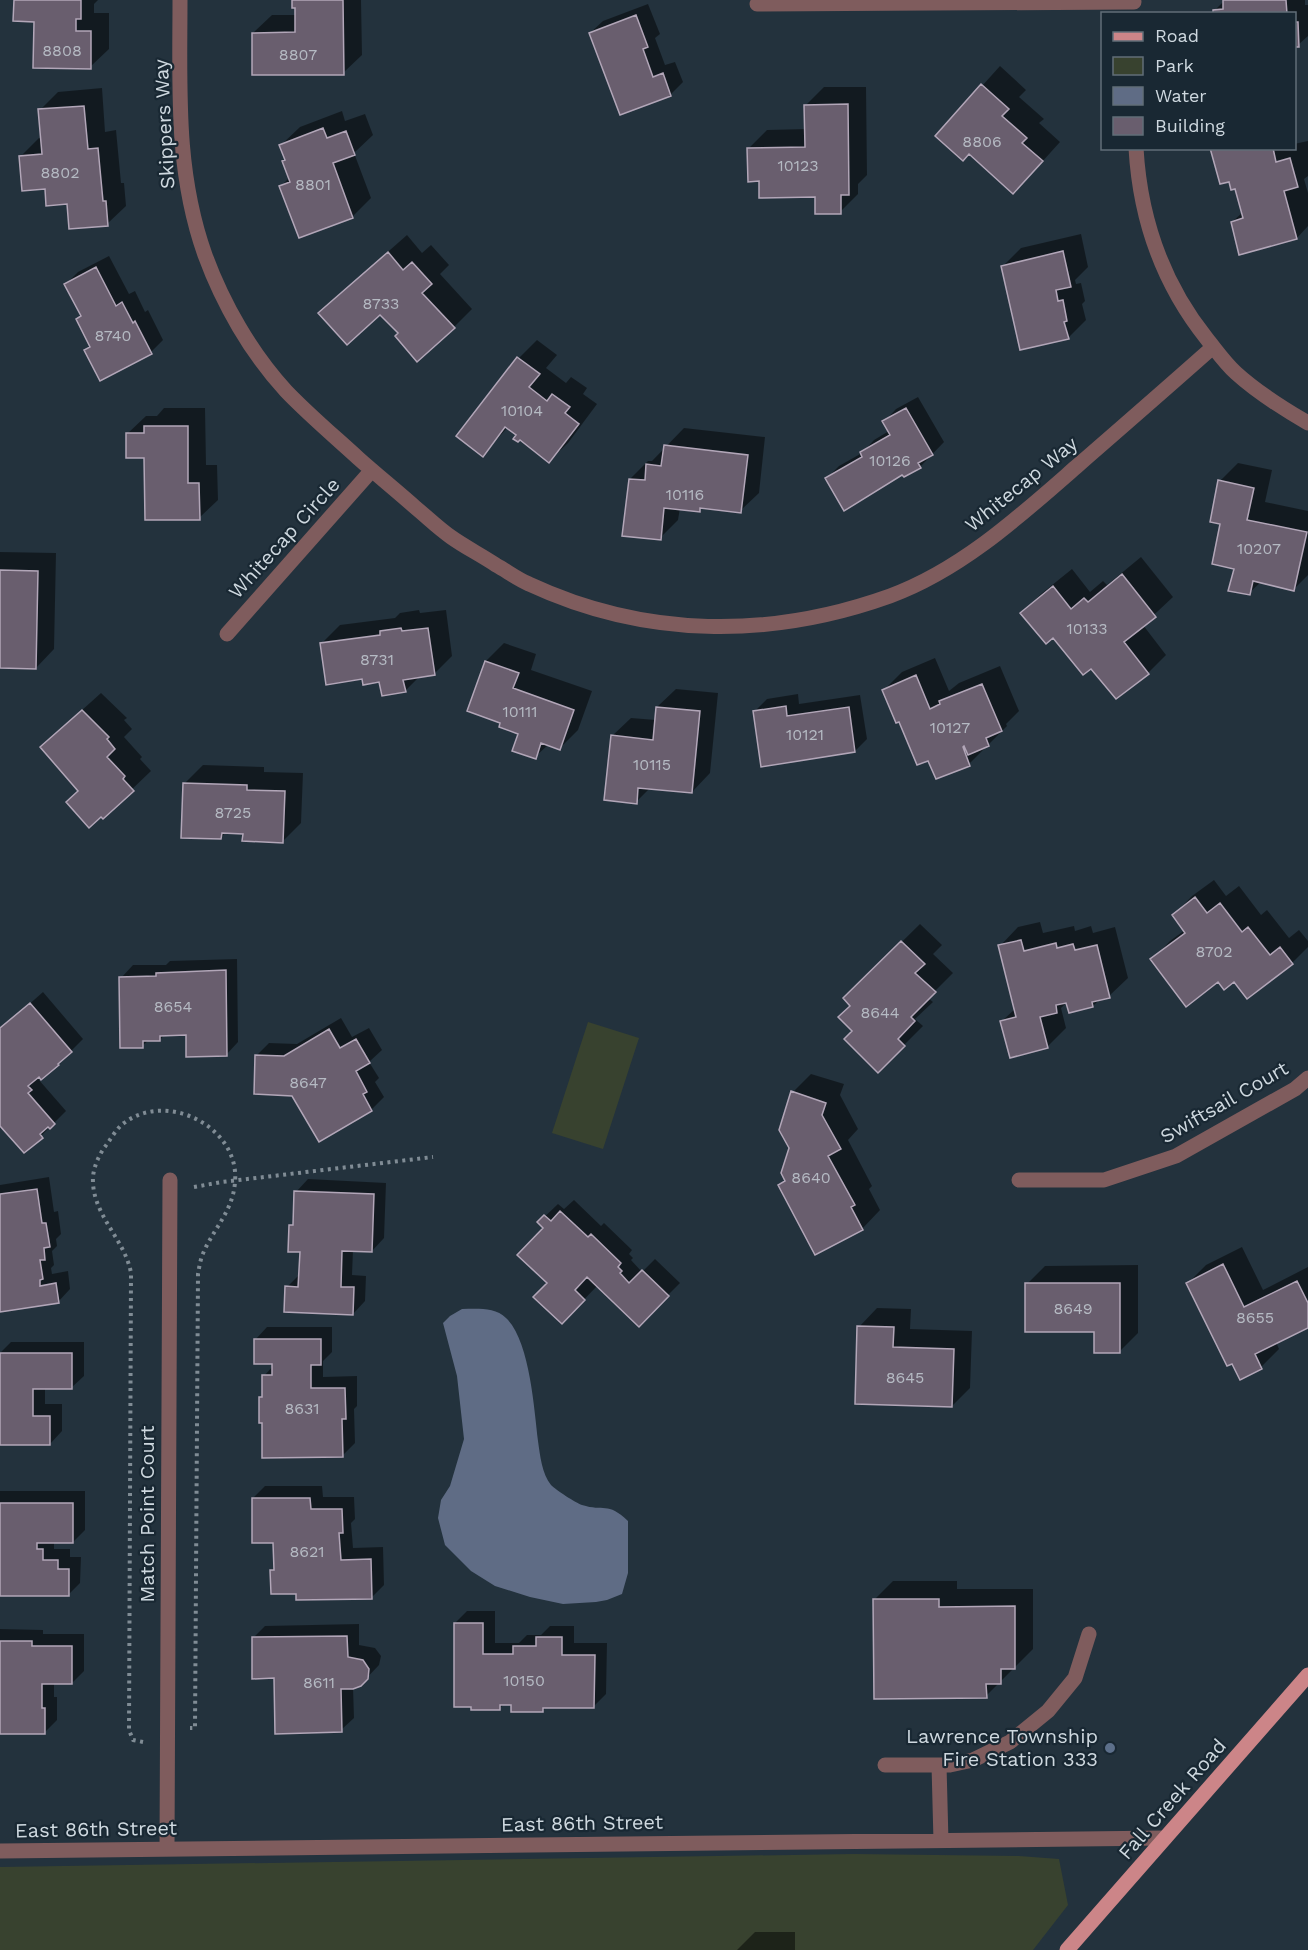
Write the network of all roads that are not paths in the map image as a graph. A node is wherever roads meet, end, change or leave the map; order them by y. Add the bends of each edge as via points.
1 (180, 0) edge
2 (757, 4) dead end
3 (1134, 5) edge
4 (1136, 150) edge
5 (1213, 347) junction
6 (1308, 423) edge
7 (372, 471) junction
8 (227, 634) dead end
9 (1308, 1078) edge
10 (1019, 1180) dead end
11 (170, 1186) road end
12 (1089, 1634) dead end
13 (1308, 1675) edge
14 (885, 1765) dead end
15 (939, 1765) junction
16 (1165, 1838) junction
17 (941, 1841) junction
18 (167, 1849) junction
19 (0, 1851) edge
20 (1067, 1950) edge

1 - 7 street, Skippers Way via 183,166 192,213 212,272 249,344 277,381
2 - 3 street
4 - 5 street via 1143,206 1157,253 1185,310
5 - 6 street via 1258,392
5 - 7 street, Whitecap Way via 1010,525 921,582 836,614 746,627 686,627 582,605 526,583 448,536
7 - 8 street, Whitecap Circle
9 - 10 street, Swiftsail Court via 1176,1156 1104,1180
11 - 18 street, Match Point Court
12 - 15 street via 1075,1678 1048,1711 1010,1742 982,1756
13 - 16 main road, Fall Creek Road
14 - 15 street
15 - 17 street
16 - 17 street, East 86th Street
16 - 20 main road, Fall Creek Road
17 - 18 street, East 86th Street
18 - 19 street, East 86th Street

